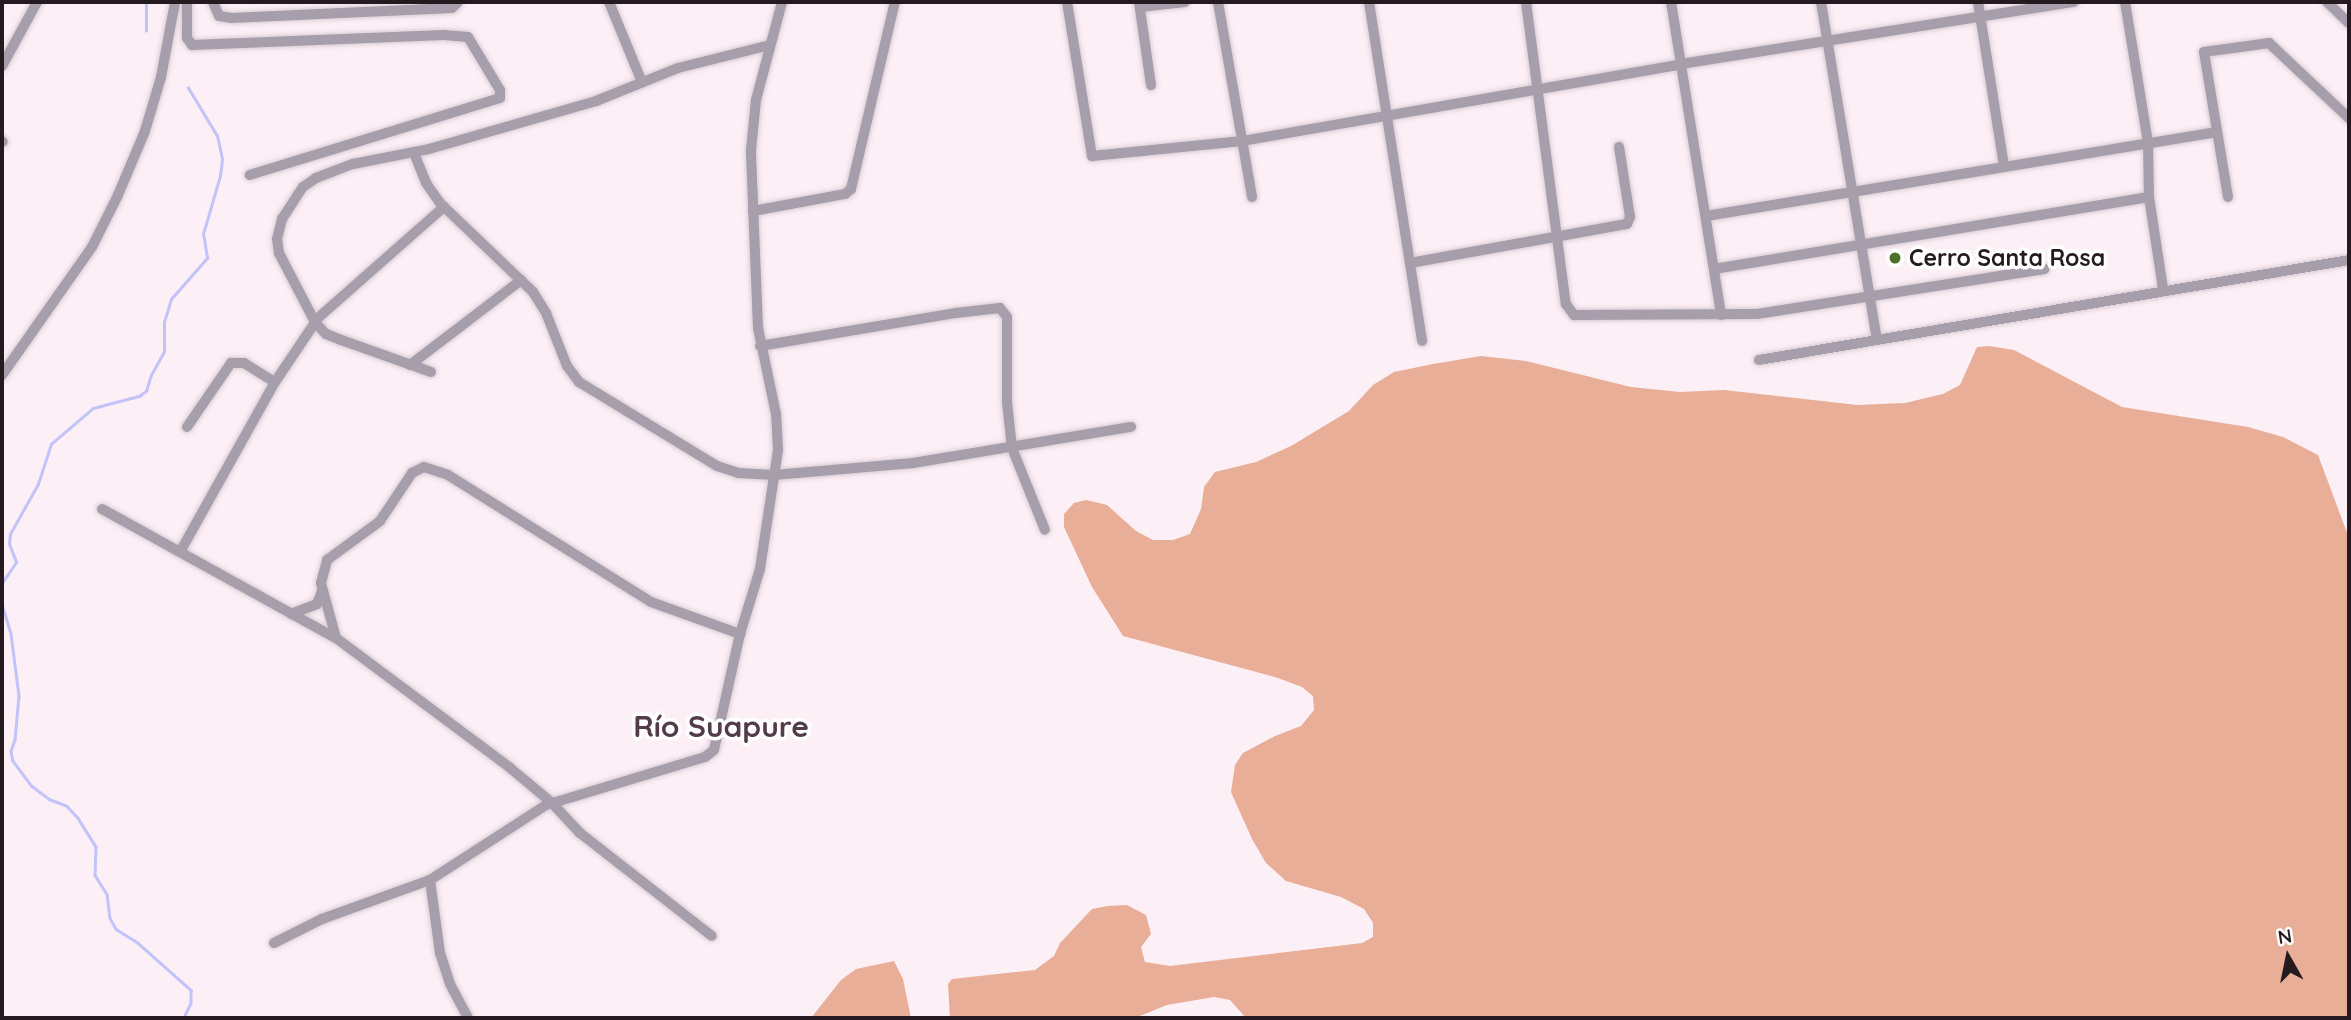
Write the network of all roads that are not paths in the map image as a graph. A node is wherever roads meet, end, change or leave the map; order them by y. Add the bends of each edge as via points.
1 (37, 2) edge
2 (176, 2) edge
3 (187, 2) edge
4 (609, 2) edge
5 (782, 2) edge
6 (895, 2) edge
7 (1067, 2) edge
8 (1185, 2) edge
9 (1218, 2) edge
10 (1369, 2) edge
11 (1526, 2) edge
12 (1671, 2) edge
13 (1821, 2) edge
14 (1978, 2) edge
15 (2074, 2) edge
16 (2125, 2) edge
17 (2327, 2) edge
18 (455, 5) edge
19 (1140, 5) edge
20 (214, 6) edge
21 (1981, 18) junction
22 (2349, 23) edge
23 (1827, 41) junction
24 (769, 45) junction
25 (1681, 64) junction
26 (2, 66) edge
27 (642, 82) junction
28 (1151, 85) dead end
29 (1539, 89) junction
30 (1387, 116) junction
31 (2349, 118) edge
32 (2217, 132) junction
33 (1242, 141) junction
34 (2148, 142) junction
35 (1619, 147) dead end
36 (414, 153) junction
37 (2004, 166) junction
38 (250, 175) dead end
39 (1852, 192) junction
40 (1252, 197) dead end
41 (2149, 197) junction
42 (2228, 197) dead end
43 (444, 207) junction
44 (753, 211) junction
45 (1706, 216) junction
46 (1556, 237) junction
47 (1861, 245) junction
48 (2349, 260) edge
49 (1410, 263) junction
50 (1714, 269) junction
51 (2044, 269) dead end
52 (521, 281) junction
53 (2163, 289) junction
54 (1870, 296) junction
55 (1721, 315) junction
56 (315, 323) junction
57 (1877, 339) junction
58 (1422, 341) dead end
59 (760, 346) junction
60 (1759, 360) dead end
61 (410, 365) junction
62 (430, 372) dead end
63 (2, 375) edge
64 (275, 383) junction
65 (187, 427) dead end
66 (1132, 427) dead end
67 (1012, 448) junction
68 (774, 475) junction
69 (102, 509) dead end
70 (1045, 530) dead end
71 (180, 552) junction
72 (322, 591) junction
73 (291, 614) junction
74 (740, 634) junction
75 (336, 638) junction
76 (552, 803) junction
77 (430, 880) junction
78 (712, 936) dead end
79 (274, 943) dead end
80 (468, 1018) edge

1 - 26 street
2 - 63 street via 162,77 118,195 92,247
3 - 38 street via 187,38 192,45 444,34 468,37 500,90 499,97
4 - 27 street
5 - 24 street
6 - 44 street via 851,189 845,194
7 - 33 street via 1092,156
8 - 19 street
9 - 33 street
10 - 30 street
11 - 29 street
12 - 25 street
13 - 23 street
14 - 21 street
15 - 21 street
16 - 34 street
17 - 22 street
18 - 20 street via 231,18 219,16
19 - 28 street
21 - 23 street
21 - 37 street
23 - 25 street
23 - 39 street
24 - 27 street
24 - 44 street via 753,115
25 - 29 street
25 - 45 street
27 - 36 street via 596,101
29 - 30 street
29 - 46 street
30 - 33 street
30 - 49 street
31 - 32 street via 2276,47 2261,42 2204,52
32 - 34 street
32 - 42 street
33 - 40 street
34 - 37 street
34 - 41 street
35 - 46 street via 1630,217 1627,224
36 - 43 street via 431,193
36 - 56 street via 365,160 332,171 303,187 288,208 279,229 279,253
37 - 39 street
39 - 45 street
39 - 47 street
41 - 47 street
41 - 53 street
43 - 52 street
43 - 56 street
44 - 59 street
45 - 50 street
46 - 49 street
46 - 55 street via 1566,304 1574,315
47 - 50 street
47 - 54 street
48 - 53 street
49 - 58 street
50 - 55 street
51 - 54 street
52 - 61 street
52 - 68 street via 541,303 567,366 579,382 717,466 738,473
53 - 57 street
54 - 55 street via 1757,314
54 - 57 street
56 - 61 street via 326,334
56 - 64 street
57 - 60 street
59 - 67 street via 1000,308 1007,317
59 - 68 street via 778,424
61 - 62 street
64 - 65 street via 244,363 231,363
64 - 71 street
66 - 67 street
67 - 68 street via 913,463
67 - 70 street
68 - 74 street via 760,569
69 - 71 street
71 - 73 street
72 - 73 street via 317,604
72 - 74 street via 321,574 327,560 380,521 412,473 431,468 651,602
72 - 75 street
73 - 75 street
74 - 76 street via 711,754
75 - 76 street
76 - 77 street
76 - 78 street via 580,833
77 - 79 street via 323,919
77 - 80 street via 440,953

